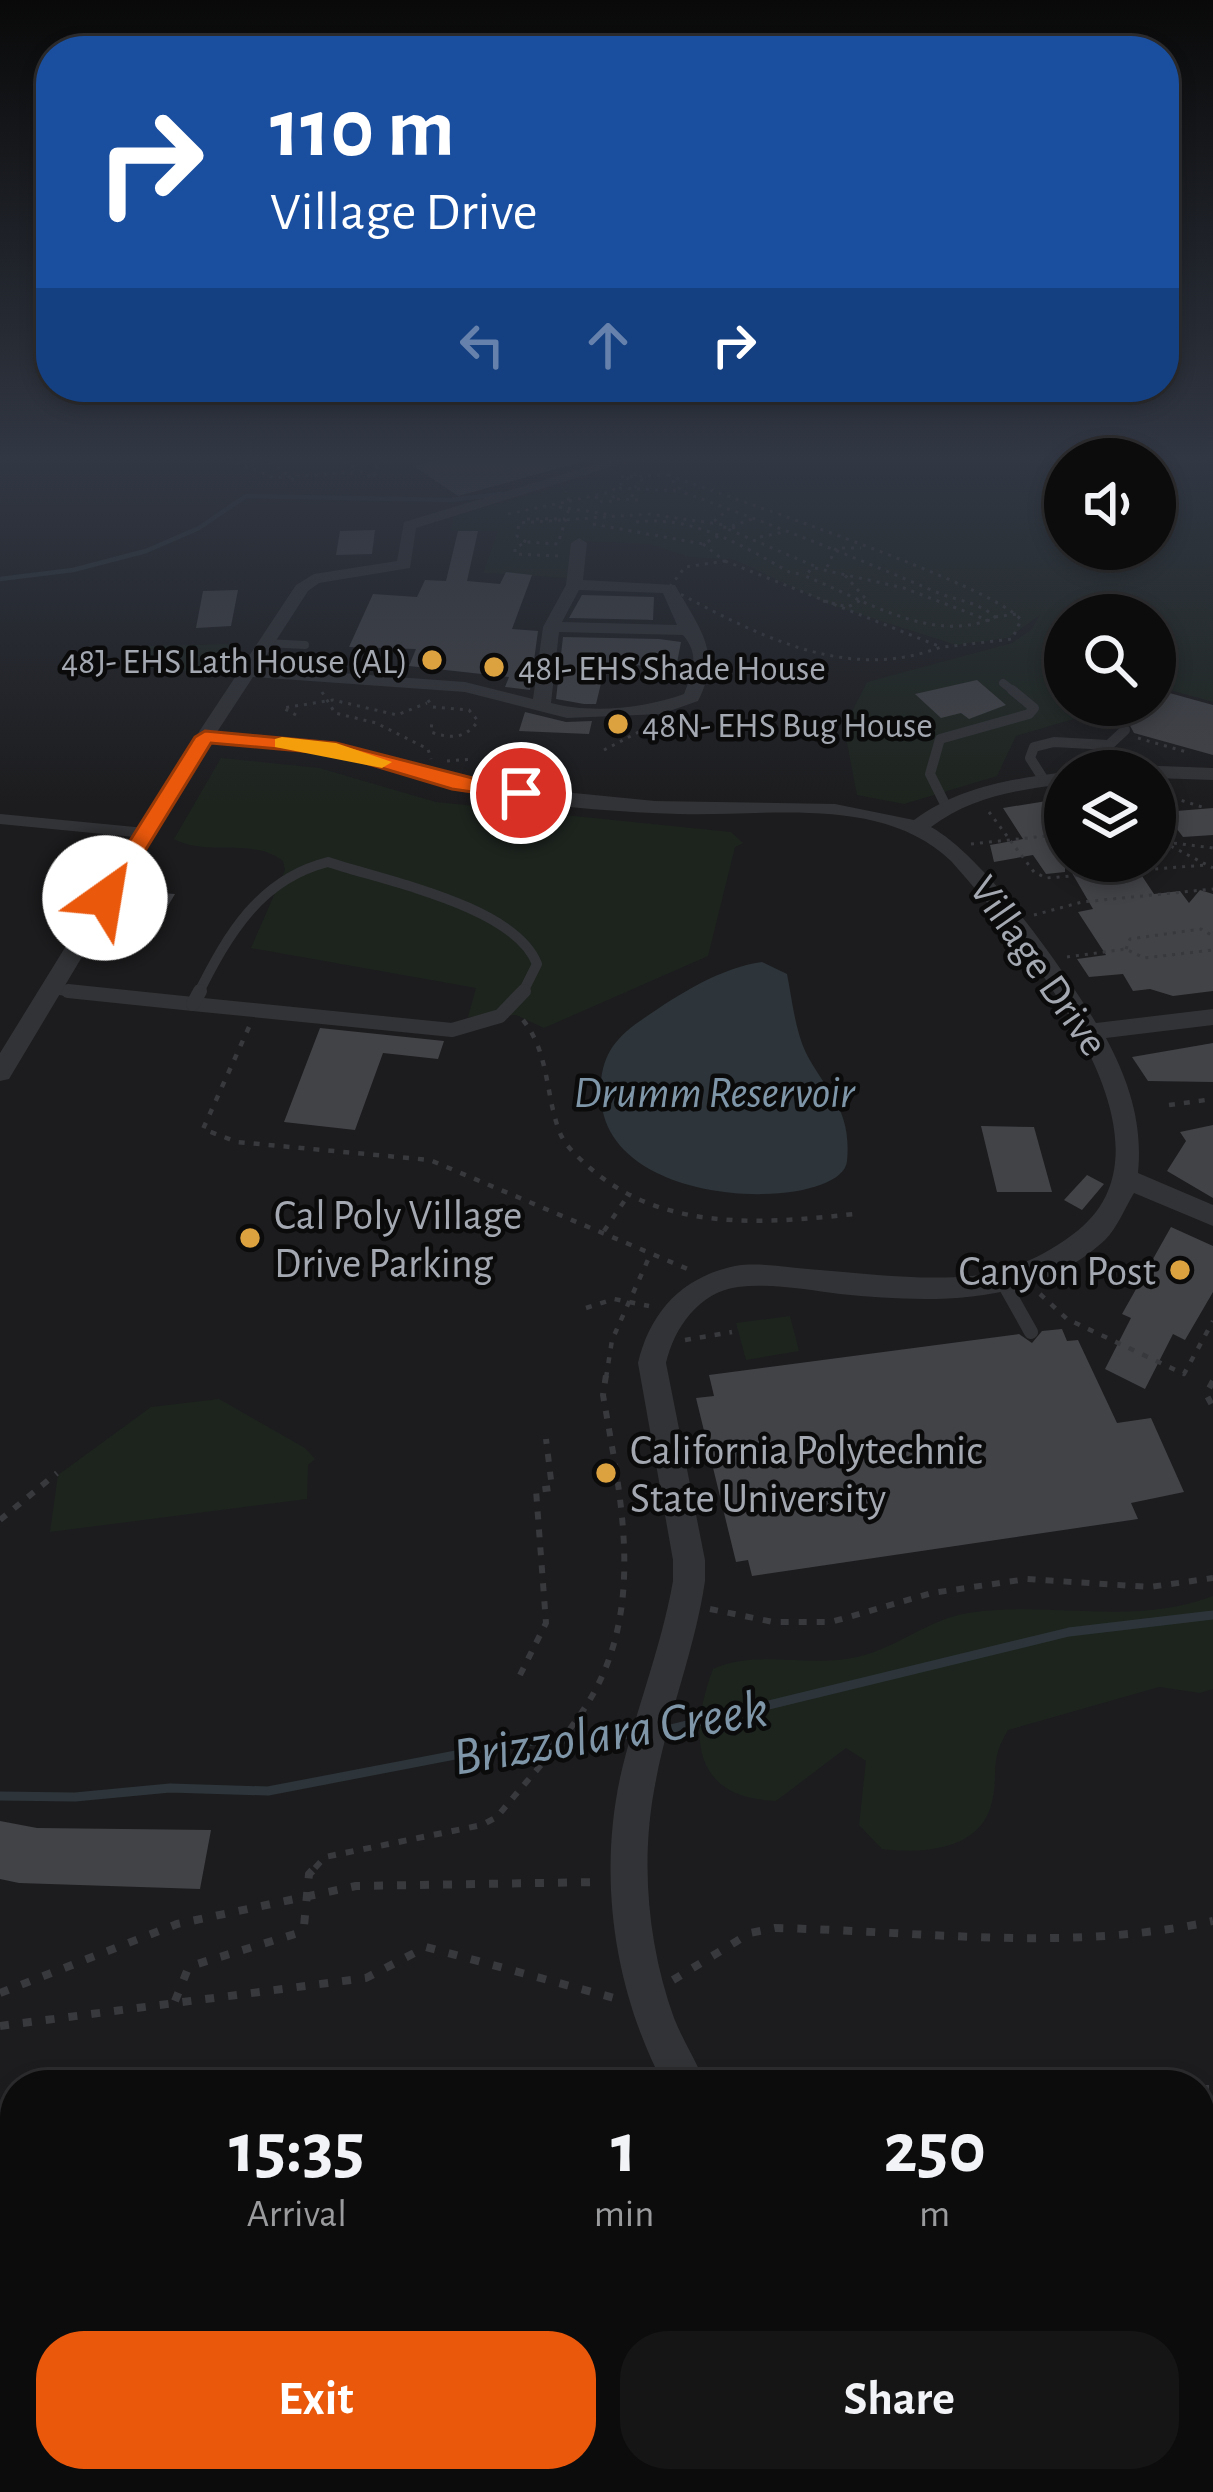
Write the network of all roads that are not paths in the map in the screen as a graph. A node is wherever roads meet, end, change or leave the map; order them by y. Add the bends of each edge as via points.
1 (357, 572) edge
2 (576, 572) edge
3 (574, 585) junction
4 (551, 627) junction
5 (688, 630) junction
6 (266, 643) junction
7 (305, 645) dead end
8 (248, 671) junction
9 (1003, 683) dead end
10 (542, 710) junction
11 (1123, 732) road end
12 (205, 737) junction
13 (1044, 770) edge
14 (1176, 773) edge
15 (1213, 774) edge
16 (1044, 780) edge
17 (946, 806) junction
18 (0, 819) edge
19 (917, 828) junction
20 (145, 833) junction
21 (50, 988) junction
22 (193, 1004) junction
23 (1213, 1017) edge
24 (1091, 1032) junction
25 (0, 1073) edge
26 (1130, 1180) junction
27 (1213, 1216) edge
28 (1003, 1282) junction
29 (1031, 1332) dead end
30 (680, 2070) edge

1 - 6 street via 302,588
2 - 3 street
3 - 4 street
3 - 5 street via 669,588
4 - 5 street
4 - 10 street
5 - 10 street via 702,646 692,697 616,714
6 - 7 lane
6 - 8 street
8 - 10 street via 465,687
8 - 12 street
9 - 17 lane via 1034,708 940,739 928,781
11 - 13 lane via 1109,745 1034,747 1030,758
12 - 19 street, Village Drive via 336,749 484,789 674,808 863,814
12 - 20 street
14 - 15 street
16 - 17 street via 990,786
17 - 19 street
18 - 20 lane
19 - 24 street, Village Drive via 966,861 1057,974
20 - 21 street
21 - 22 lane
21 - 25 street
22 - 22 lane via 452,1030 511,1007 537,964 502,921 328,862 287,874 231,929
23 - 24 street
24 - 26 street, Village Drive via 1131,1107
26 - 27 street
26 - 28 street via 1112,1216 1073,1253
28 - 29 lane
28 - 30 street via 935,1291 775,1275 710,1283 666,1320 652,1363 689,1560 687,1597 638,1780 629,1880 649,1992

